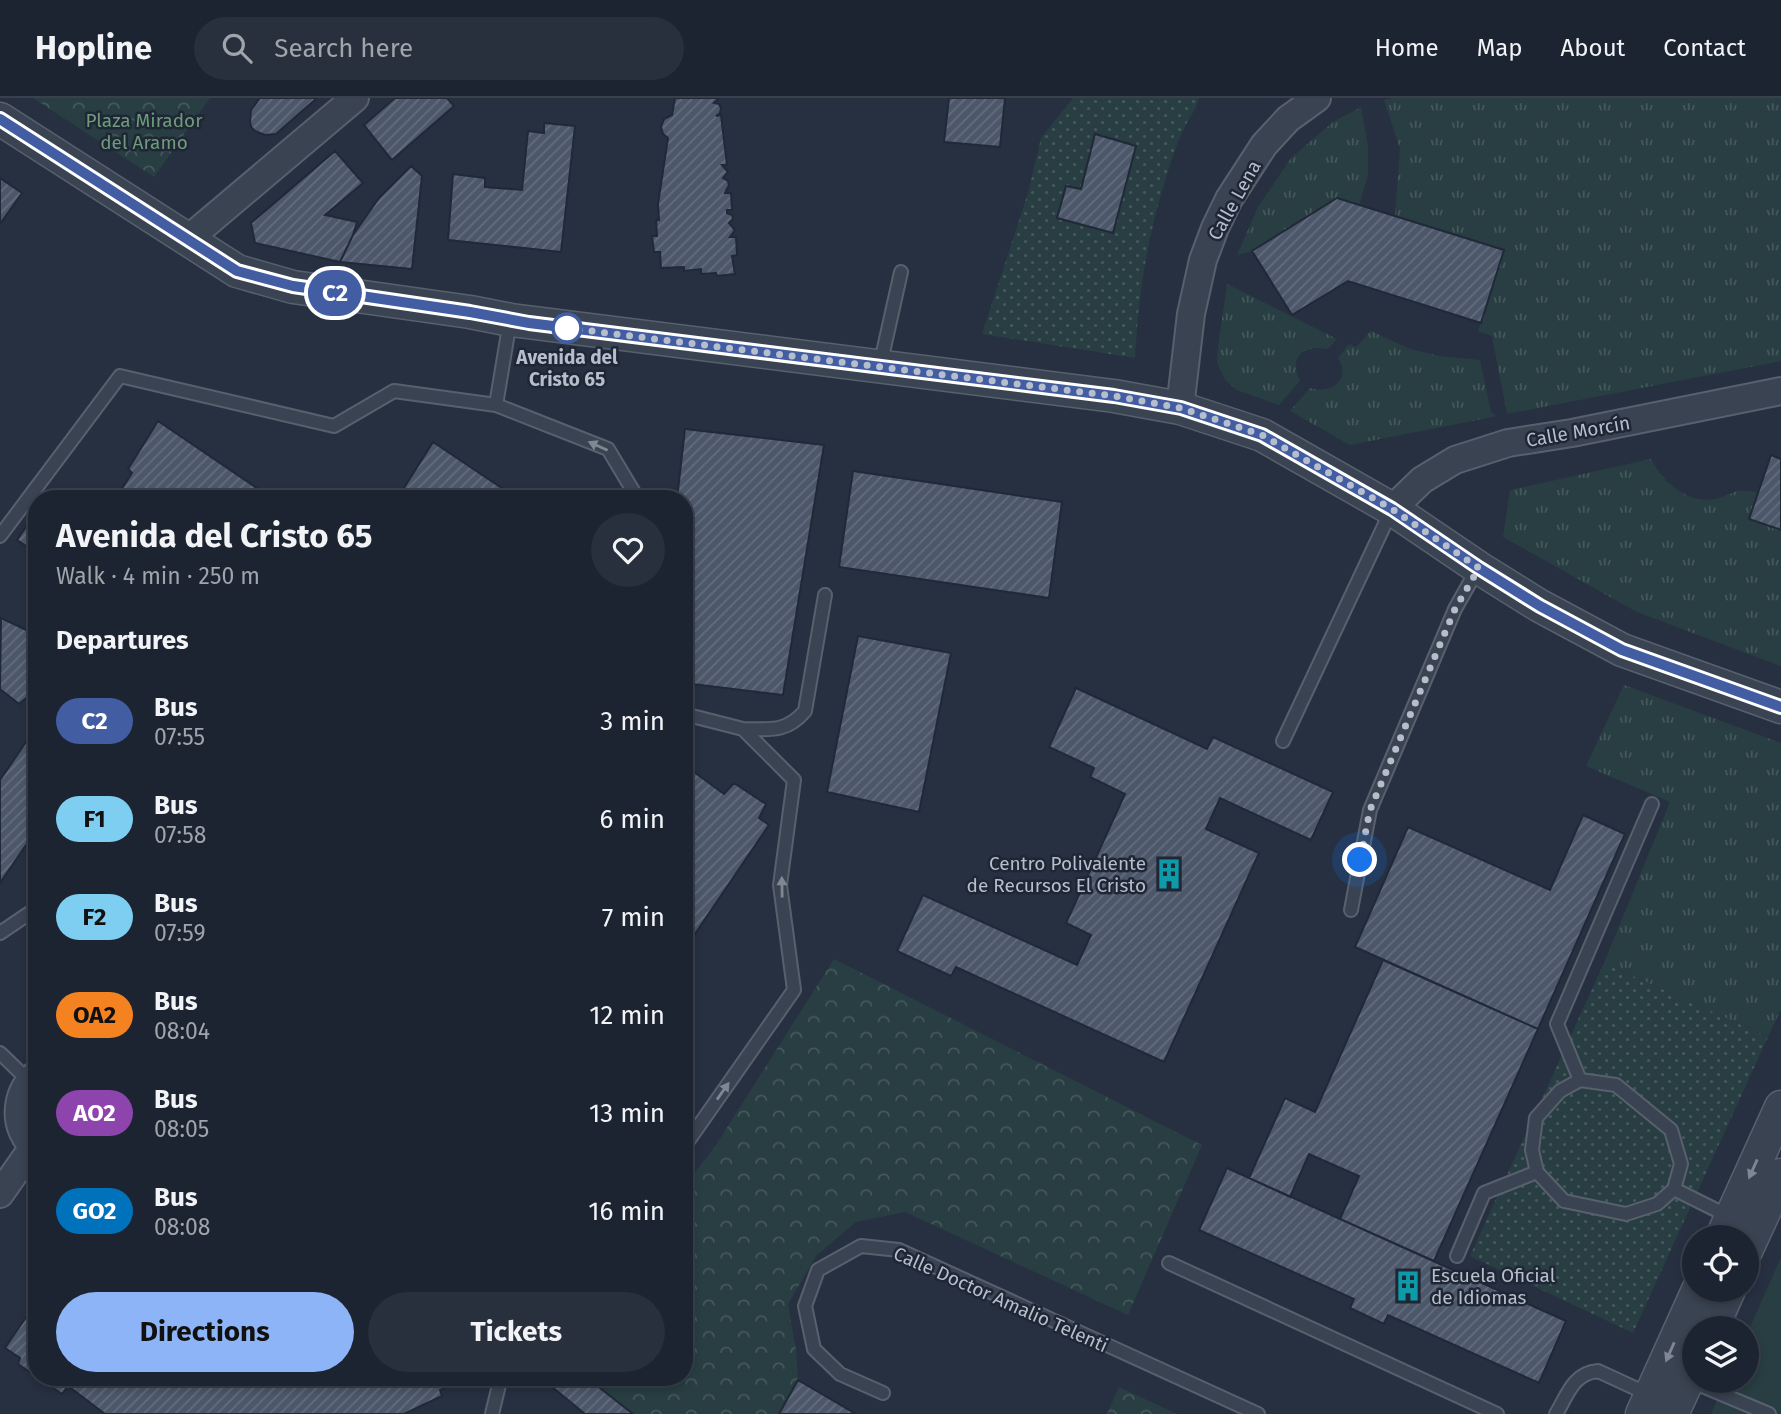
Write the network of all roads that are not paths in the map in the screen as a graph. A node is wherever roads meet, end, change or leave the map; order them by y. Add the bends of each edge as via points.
1 (355, 98) edge
2 (1317, 98) edge
3 (0, 119) edge
4 (187, 240) junction
5 (901, 272) dead end
6 (510, 320) junction
7 (880, 367) junction
8 (1781, 391) edge
9 (496, 405) junction
10 (1181, 408) junction
11 (34, 490) edge
12 (633, 490) edge
13 (28, 499) edge
14 (1392, 509) junction
15 (0, 536) edge
16 (1479, 568) junction
17 (825, 595) dead end
18 (1781, 708) edge
19 (693, 716) edge
20 (743, 729) junction
21 (1283, 741) dead end
22 (1652, 804) dead end
23 (1351, 910) dead end
24 (28, 914) edge
25 (0, 933) edge
26 (0, 1053) edge
27 (28, 1073) edge
28 (1580, 1080) junction
29 (28, 1084) edge
30 (1781, 1107) edge
31 (693, 1134) edge
32 (28, 1140) edge
33 (28, 1157) edge
34 (1537, 1172) junction
35 (1781, 1175) edge
36 (1674, 1189) junction
37 (0, 1194) edge
38 (1724, 1225) edge
39 (1728, 1225) edge
40 (1758, 1225) edge
41 (1457, 1256) dead end
42 (1169, 1263) dead end
43 (1694, 1302) edge
44 (1682, 1382) edge
45 (499, 1386) edge
46 (883, 1393) dead end
47 (1729, 1393) edge
48 (1655, 1408) edge
49 (492, 1414) edge
50 (1258, 1414) edge
51 (1497, 1414) edge
52 (1556, 1414) edge
53 (1769, 1414) edge

1 - 4 street
2 - 10 street, Calle Lena via 1264,145 1215,228 1191,314
3 - 4 street
4 - 6 street via 237,271 293,286
5 - 7 lane
6 - 7 street
6 - 9 lane
7 - 10 street
8 - 14 street, Calle Morcín via 1508,443 1455,460 1422,480
9 - 11 lane via 394,391 334,426 120,376
12 -> 9 lane via 608,449
10 - 14 street via 1262,435
13 - 15 lane
14 - 16 street
14 - 21 lane
16 - 18 street via 1622,650
16 - 23 lane via 1455,609 1370,810
17 - 20 lane via 805,711 781,729
19 - 20 lane
31 -> 20 lane via 794,990 780,885 794,780
22 - 28 lane via 1557,1024
24 - 25 lane
26 - 27 lane
28 - 34 lane via 1560,1091 1536,1118 1532,1150
28 - 36 lane via 1616,1085 1671,1130 1681,1164
29 - 32 street via 18,1107
30 -> 39 street
33 - 37 street
34 - 36 lane via 1564,1201 1626,1214 1657,1204
34 - 41 lane via 1484,1193
35 - 40 street
36 - 38 lane
42 - 51 lane
43 -> 48 street
44 - 48 street
45 - 49 lane
46 - 50 lane, Calle Doctor Amalio Telenti via 841,1374 814,1349 805,1306 818,1270 861,1246 899,1250
47 - 53 lane
48 - 52 lane via 1598,1371 1581,1376 1572,1385

